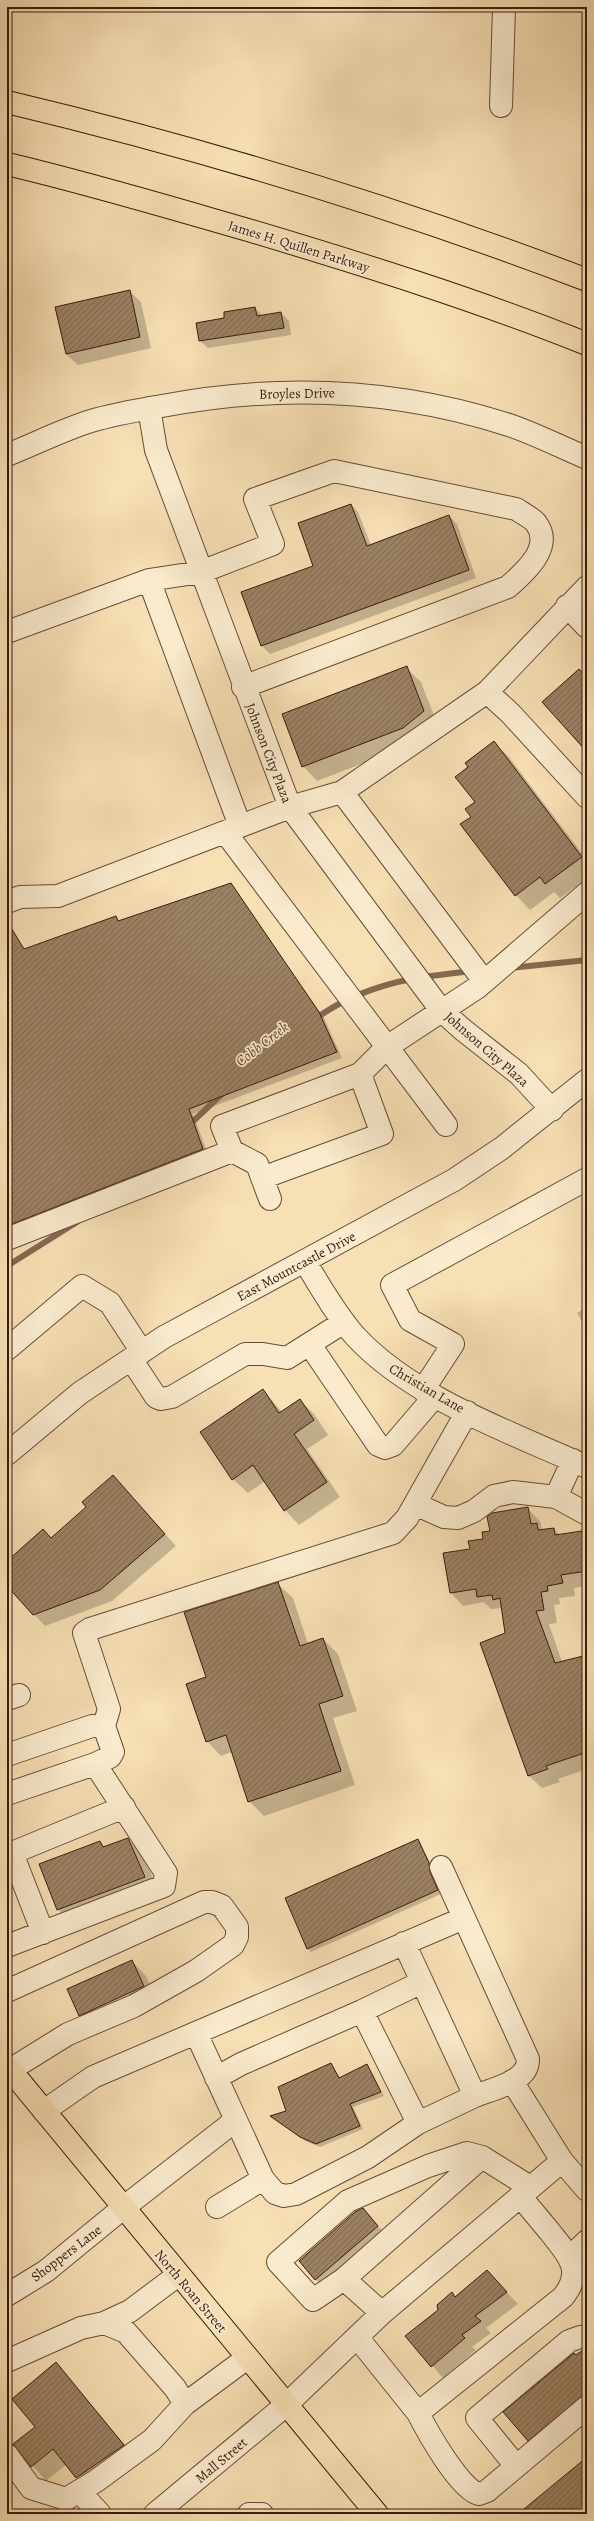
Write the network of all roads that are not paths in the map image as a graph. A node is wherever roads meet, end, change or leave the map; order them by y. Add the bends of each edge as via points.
1 (504, 7) edge
2 (7, 102) edge
3 (501, 106) dead end
4 (7, 164) edge
5 (587, 280) edge
6 (587, 344) edge
7 (149, 408) junction
8 (7, 456) edge
9 (587, 458) edge
10 (201, 572) junction
11 (149, 580) junction
12 (587, 587) edge
13 (567, 606) junction
14 (587, 627) edge
15 (7, 632) edge
16 (243, 687) junction
17 (486, 692) junction
18 (342, 792) junction
19 (587, 797) edge
20 (290, 807) junction
21 (233, 829) junction
22 (587, 893) edge
23 (7, 902) edge
24 (484, 981) junction
25 (441, 1010) junction
26 (387, 1047) junction
27 (360, 1074) junction
28 (587, 1080) edge
29 (552, 1110) junction
30 (446, 1125) dead end
31 (232, 1150) junction
32 (262, 1178) junction
33 (587, 1179) edge
34 (270, 1199) dead end
35 (7, 1239) edge
36 (305, 1262) junction
37 (344, 1322) junction
38 (310, 1345) junction
39 (7, 1349) edge
40 (137, 1355) junction
41 (429, 1393) junction
42 (468, 1412) junction
43 (7, 1454) edge
44 (580, 1464) edge
45 (556, 1497) junction
46 (415, 1504) junction
47 (587, 1514) edge
48 (104, 1726) junction
49 (7, 1755) edge
50 (103, 1761) junction
51 (7, 1794) edge
52 (124, 1807) junction
53 (10, 1854) edge
54 (441, 1867) dead end
55 (464, 1918) junction
56 (43, 1933) junction
57 (404, 1943) junction
58 (7, 1946) edge
59 (422, 1982) junction
60 (7, 1991) edge
61 (362, 2011) junction
62 (196, 2033) junction
63 (9, 2068) edge
64 (216, 2078) junction
65 (512, 2081) junction
66 (475, 2096) junction
67 (44, 2111) junction
68 (236, 2120) junction
69 (418, 2122) junction
70 (482, 2157) junction
71 (562, 2160) junction
72 (263, 2179) junction
73 (587, 2190) edge
74 (525, 2192) junction
75 (218, 2207) dead end
76 (123, 2208) junction
77 (587, 2241) edge
78 (570, 2257) junction
79 (178, 2275) junction
80 (344, 2279) junction
81 (7, 2295) edge
82 (382, 2313) junction
83 (104, 2323) junction
84 (357, 2337) junction
85 (587, 2337) edge
86 (247, 2358) junction
87 (7, 2360) edge
88 (184, 2404) junction
89 (286, 2406) junction
90 (587, 2408) edge
91 (418, 2413) junction
92 (7, 2455) edge
93 (516, 2466) junction
94 (79, 2491) junction
95 (100, 2514) edge
96 (155, 2514) edge
97 (249, 2514) edge
98 (262, 2514) edge
99 (377, 2514) edge

1 - 3 street
2 - 5 main road via 226,160 359,200
4 - 6 main road, James H. Quillen Parkway via 298,245 414,282
7 - 8 street, Broyles Drive via 92,421
7 - 9 street, Broyles Drive via 242,394 334,392 428,405 472,415 510,426
7 - 10 street, Johnson City Plaza via 156,450
10 - 11 street
10 - 16 street, Johnson City Plaza
10 - 16 street via 273,544 255,499 334,471 516,509 536,522 542,534 541,548 529,569 508,587
11 - 15 street
11 - 21 street
12 - 13 street
13 - 14 street
13 - 17 street
16 - 20 street, Johnson City Plaza
17 - 18 street
17 - 19 street via 511,714
18 - 20 street
18 - 24 street
20 - 21 street
20 - 25 street, Johnson City Plaza
21 - 23 street via 58,896 20,897
21 - 26 street
22 - 24 street
24 - 25 street
25 - 26 street
25 - 29 street, Johnson City Plaza via 520,1074
26 - 27 street
26 - 30 street
27 - 31 street via 222,1126
27 - 32 street via 382,1134
28 - 29 street, East Mountcastle Drive
29 - 36 street, East Mountcastle Drive via 454,1180
31 - 32 street via 257,1164
31 - 35 street
32 - 34 street
33 - 41 street via 392,1285 410,1320 453,1344
36 - 37 street, Christian Lane
36 - 40 street, East Mountcastle Drive
37 - 38 street
37 - 41 street, Christian Lane via 355,1337 380,1361
38 - 40 street via 287,1358 245,1354 172,1397 161,1399 156,1397
38 - 41 street via 378,1445 385,1448 393,1445
39 - 40 street via 82,1286 110,1303
40 - 43 street, East Mountcastle Drive via 80,1393
41 - 42 street, Christian Lane
42 - 44 street, Christian Lane
42 - 46 street
44 - 45 street
45 - 46 street via 513,1492 501,1494 458,1518 444,1517
45 - 47 street
46 - 48 street via 407,1518 393,1533 84,1633 109,1709
48 - 49 street via 92,1726
48 - 50 street via 113,1752
50 - 51 street
50 - 52 street
52 - 53 street
52 - 56 street via 166,1873 164,1886
53 - 56 street
54 - 55 street
55 - 57 street
55 - 65 street via 528,2059 526,2071
56 - 58 street
57 - 59 street
57 - 62 street
59 - 61 street
59 - 66 street
60 - 63 street via 204,1902 222,1906 237,1926 238,1937 233,1945 196,1971 134,2006 68,2034
61 - 64 street
61 - 69 street
62 - 64 street
62 - 67 street via 93,2078
63 - 67 main road, North Roan Street
64 - 68 street
65 - 66 street
65 - 71 street
66 - 69 street
67 - 76 main road, North Roan Street
68 - 72 street
68 - 76 street, Shoppers Lane
69 - 72 street via 368,2157 296,2194 284,2196 275,2193
70 - 74 street
70 - 80 street
70 - 80 street via 467,2153 428,2166 348,2201 278,2262 313,2300
71 - 73 street
71 - 74 street, Mall Street
72 - 75 street
74 - 78 street
74 - 82 street, Mall Street
76 - 79 main road, North Roan Street
76 - 81 street, Shoppers Lane via 46,2271
77 - 78 street
78 - 91 street via 573,2277 570,2288 563,2297
79 - 83 street via 130,2311
79 - 86 main road, North Roan Street
80 - 82 street
82 - 84 street, Mall Street
83 - 87 street via 81,2328
83 - 88 street via 126,2332 175,2388
84 - 89 street, Mall Street
84 - 91 street
85 - 93 street via 569,2341 477,2418
86 - 88 street
86 - 89 main road, North Roan Street
88 - 94 street via 152,2440
89 - 96 street, Mall Street
89 - 99 main road, North Roan Street
90 - 93 street
91 - 93 street via 436,2448 474,2493 487,2491
92 - 94 street via 31,2488 66,2499
94 - 95 street
97 - 98 street

